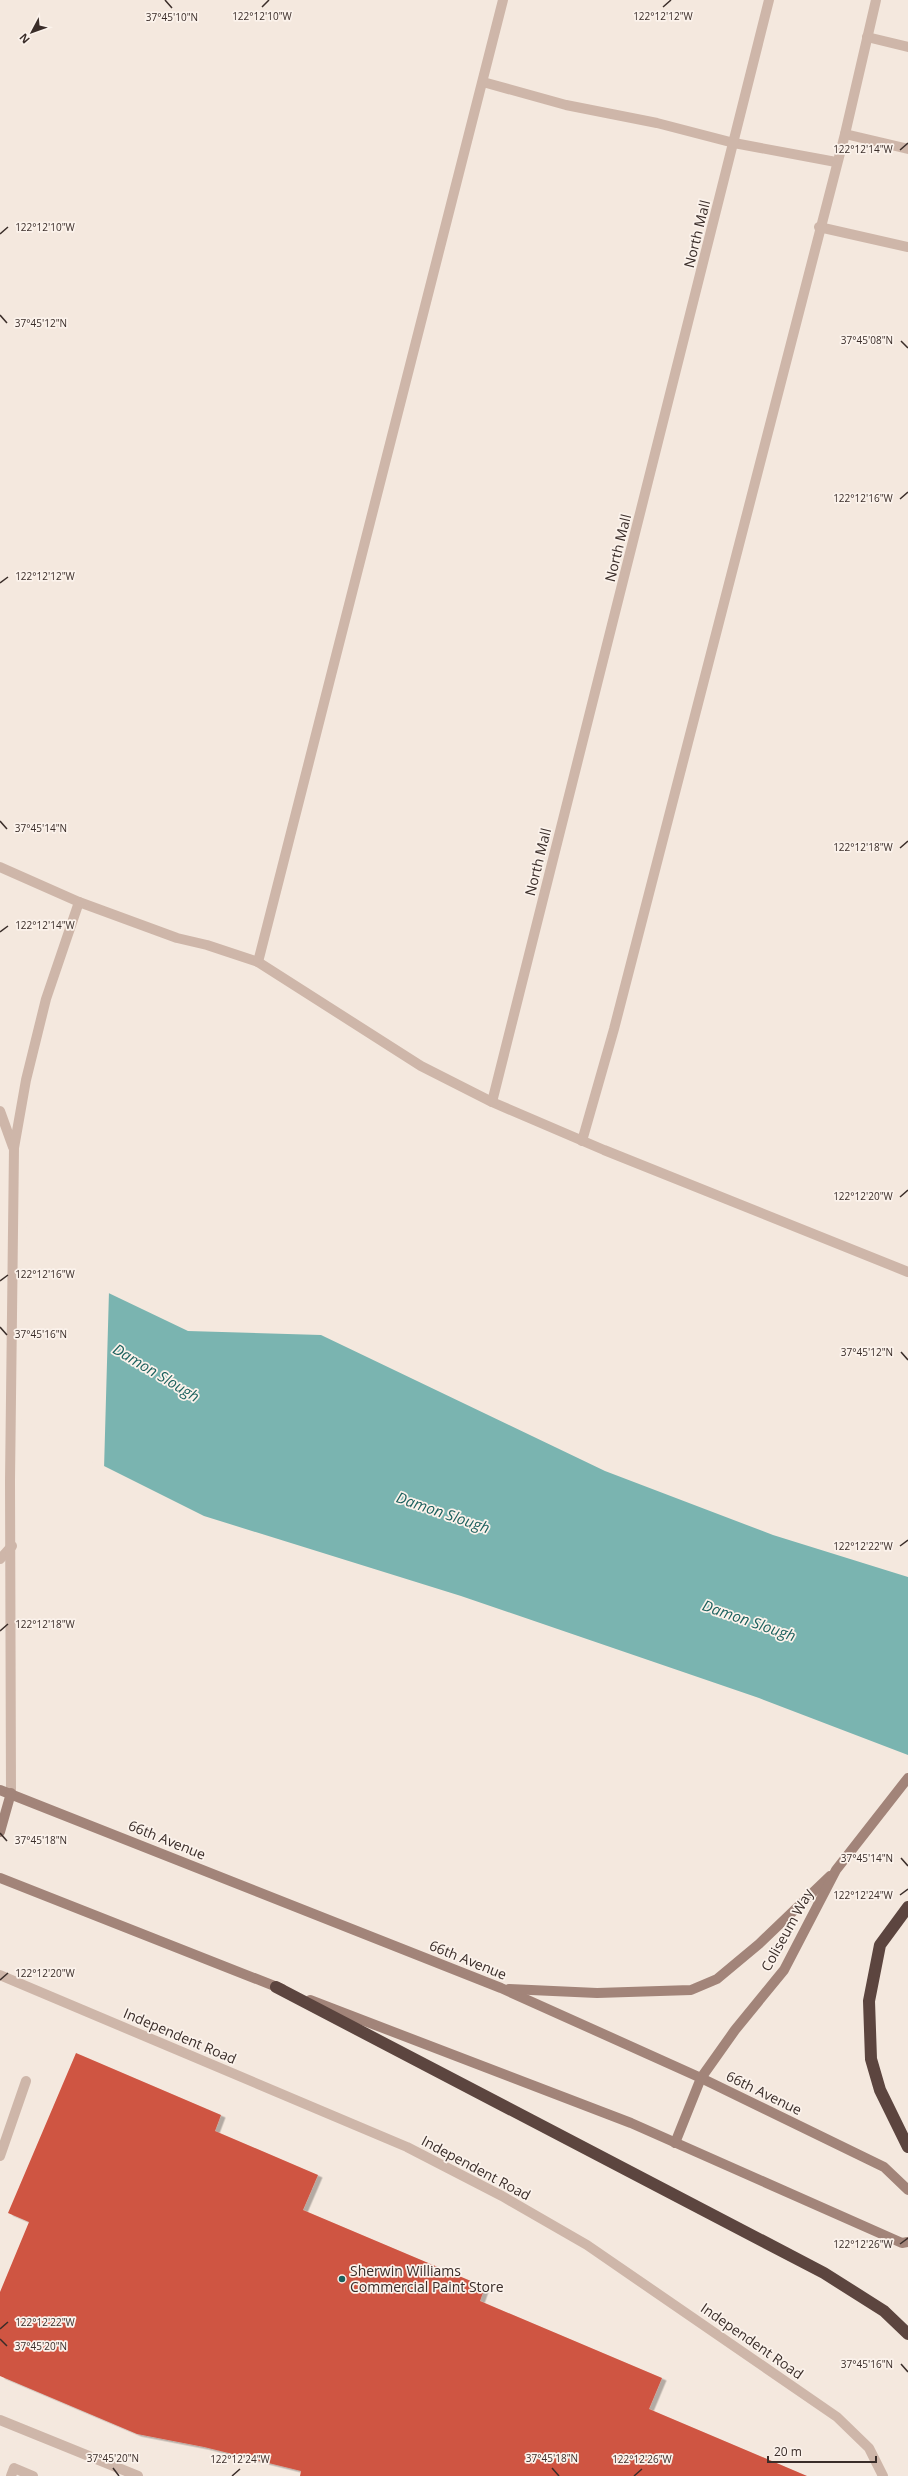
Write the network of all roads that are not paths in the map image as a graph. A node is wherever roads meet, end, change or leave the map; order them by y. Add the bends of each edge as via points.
1 (504, 0) edge
2 (769, 0) edge
3 (876, 0) edge
4 (867, 38) junction
5 (908, 47) edge
6 (483, 82) junction
7 (845, 134) junction
8 (734, 143) junction
9 (908, 149) edge
10 (836, 162) junction
11 (819, 227) junction
12 (908, 247) edge
13 (0, 868) edge
14 (79, 902) junction
15 (258, 962) junction
16 (492, 1102) junction
17 (0, 1111) edge
18 (582, 1141) junction
19 (14, 1148) junction
20 (908, 1272) edge
21 (12, 1546) junction
22 (0, 1559) edge
23 (908, 1778) edge
24 (0, 1790) edge
25 (12, 1793) junction
26 (0, 1832) edge
27 (836, 1870) junction
28 (0, 1878) edge
29 (908, 1907) edge
30 (0, 1975) edge
31 (276, 1986) junction
32 (502, 1988) junction
33 (700, 2078) junction
34 (26, 2081) dead end
35 (675, 2143) junction
36 (908, 2147) edge
37 (0, 2156) edge
38 (908, 2190) edge
39 (908, 2242) edge
40 (908, 2334) edge
41 (0, 2420) edge
42 (11, 2476) edge
43 (33, 2476) edge
44 (138, 2476) edge
45 (883, 2476) edge

1 - 6 street
2 - 8 street, North Mall
3 - 4 street
4 - 5 street
4 - 7 street
6 - 8 street via 566,105 657,123
6 - 15 street
7 - 9 street
7 - 10 street
8 - 10 street
8 - 16 street, North Mall
10 - 11 street
11 - 12 street
11 - 18 street via 632,957
13 - 14 street
14 - 15 street via 177,938
14 - 19 street via 46,999 26,1080
15 - 16 street via 421,1066
16 - 18 street
17 - 19 street
18 - 20 street
19 - 21 street via 10,1481
21 - 22 street
21 - 25 street
23 - 27 street, Coliseum Way
24 - 25 street, 66th Avenue
25 - 26 street
25 - 32 street, 66th Avenue
27 - 32 street via 759,1944 717,1979 691,1990 597,1993
27 - 33 street, Coliseum Way via 784,1970
28 - 31 street
29 - 36 highway via 880,1945 869,2001 871,2059 880,2090
30 - 45 street, Independent Road via 407,2147 574,2237 837,2417 869,2448
31 - 35 street via 623,2120
31 - 40 highway via 824,2273 884,2311
32 - 33 street, 66th Avenue
33 - 35 street, Coliseum Way
33 - 38 street, 66th Avenue via 884,2167
34 - 37 street
35 - 39 street via 902,2243
41 - 44 street
42 - 43 street via 14,2468

